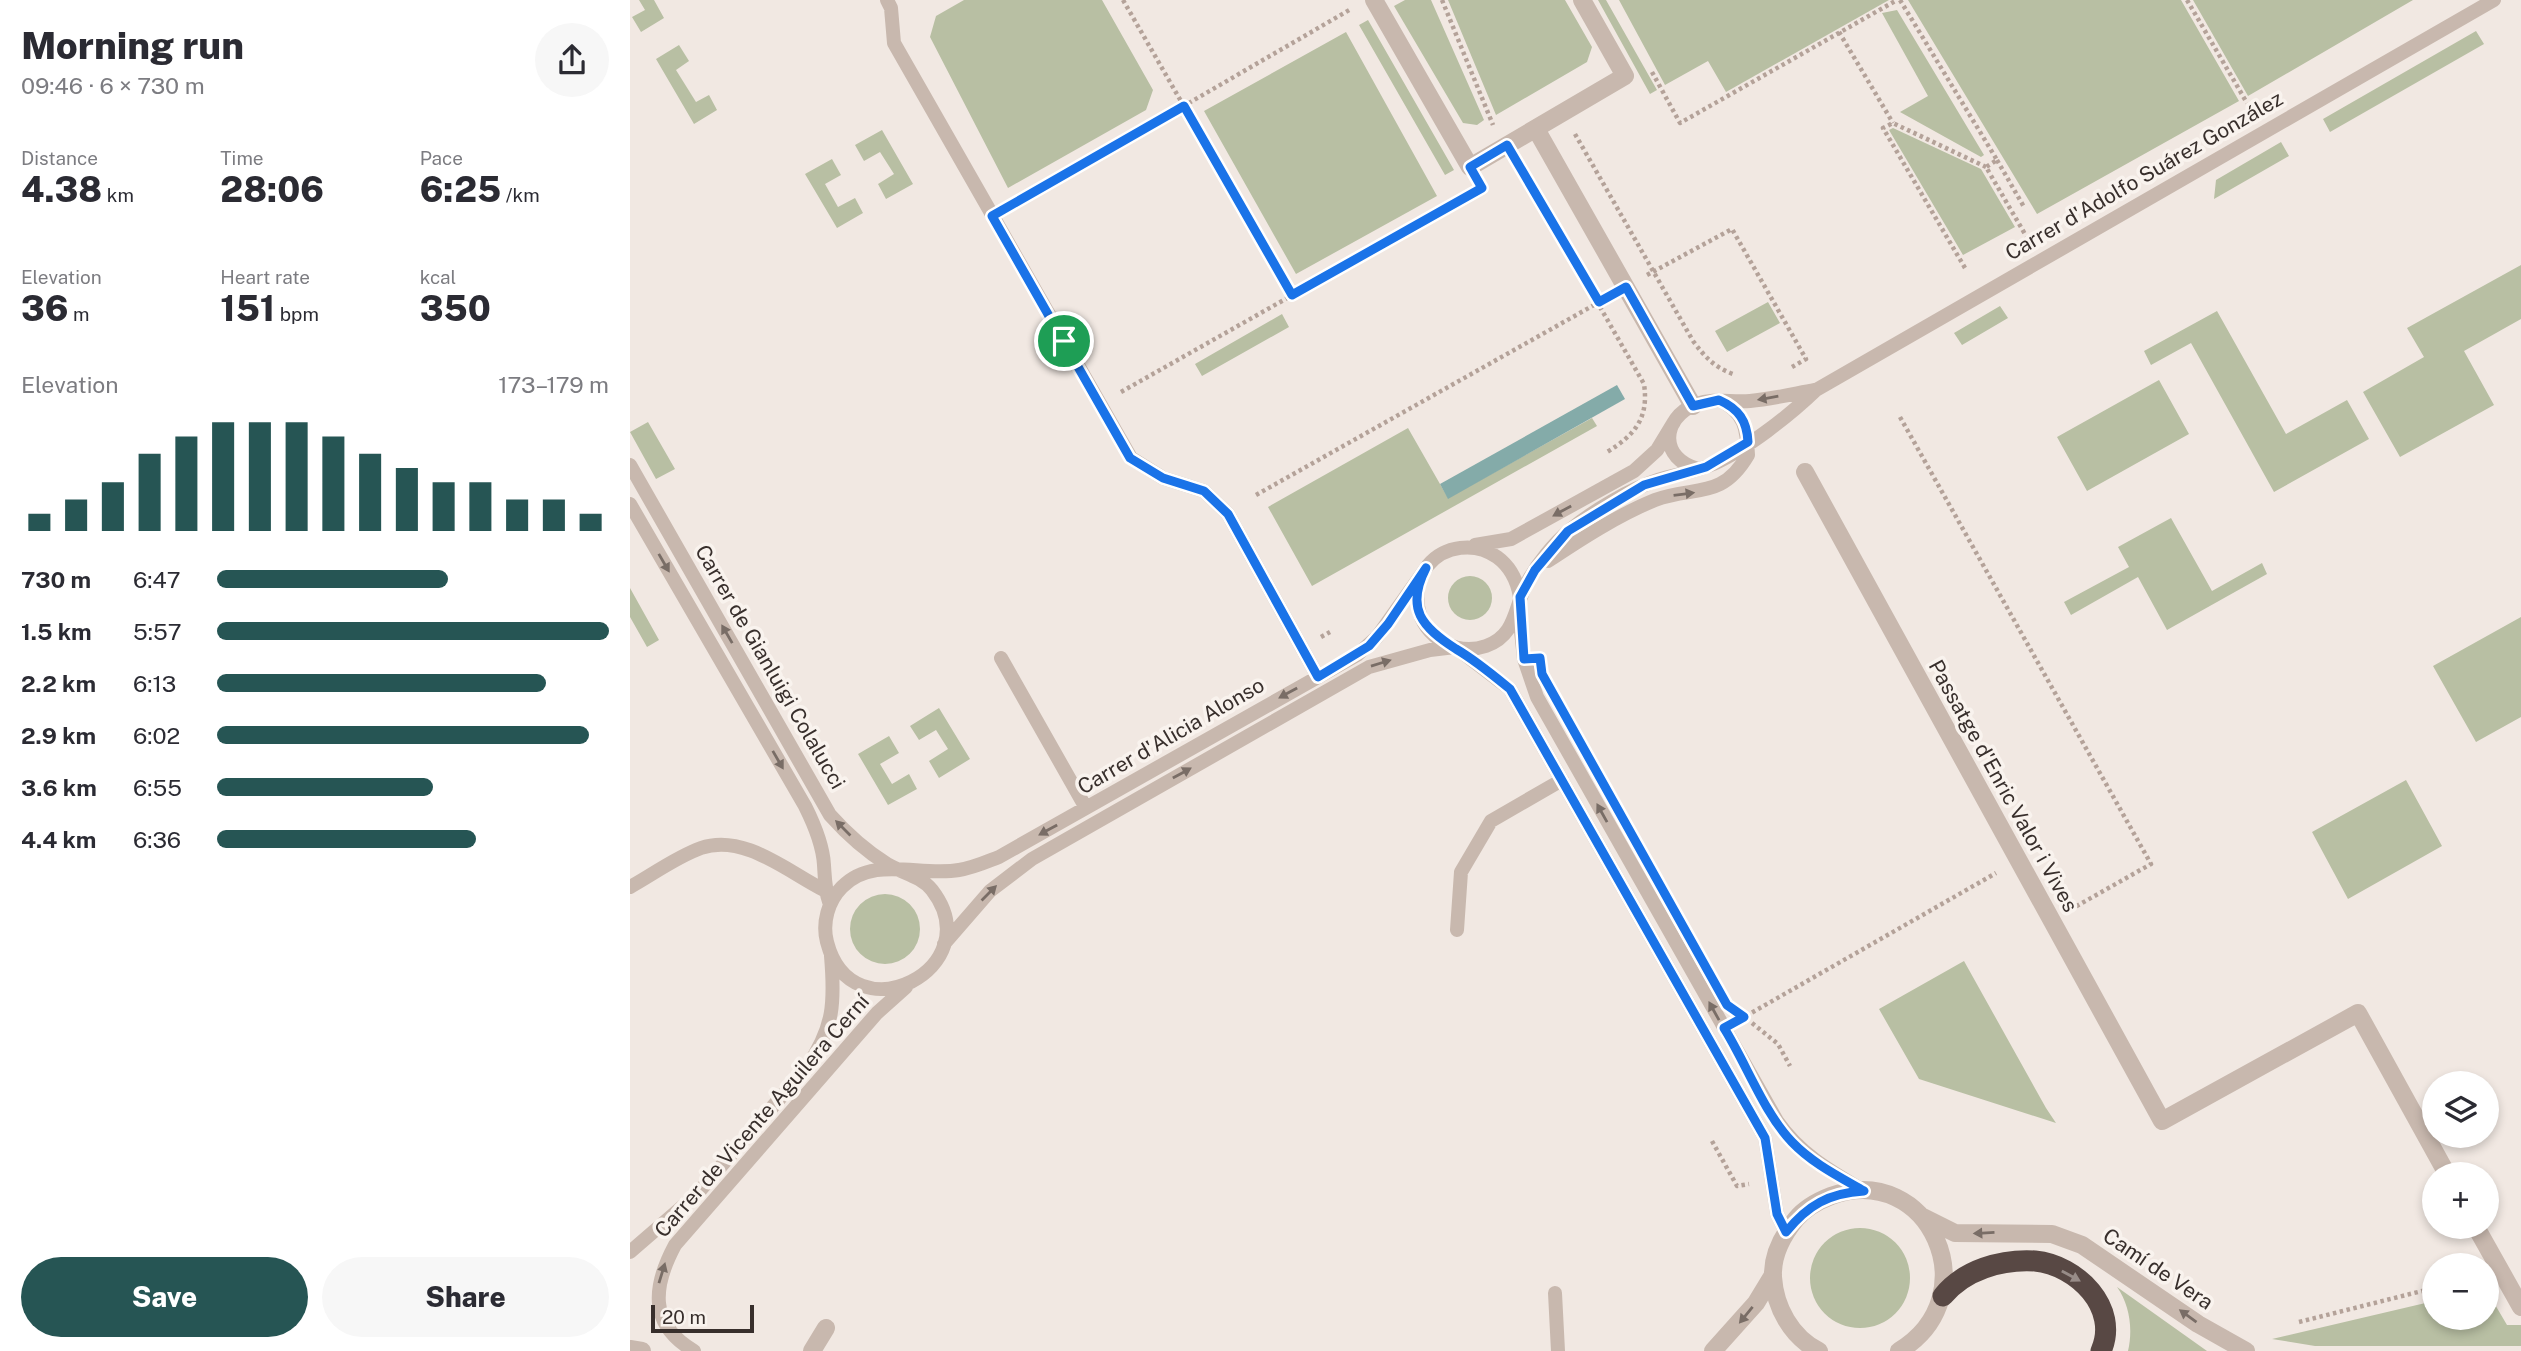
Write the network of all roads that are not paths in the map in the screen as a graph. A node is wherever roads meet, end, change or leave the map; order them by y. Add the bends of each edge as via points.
1 (887, 0) edge
2 (1374, 0) edge
3 (1582, 0) edge
4 (2494, 0) edge
5 (1535, 129) junction
6 (1816, 390) junction
7 (1719, 400) junction
8 (1693, 406) junction
9 (1674, 422) junction
10 (1748, 442) junction
11 (630, 465) edge
12 (1698, 469) junction
13 (1805, 472) dead end
14 (630, 504) edge
15 (1470, 546) junction
16 (1426, 568) junction
17 (1535, 570) junction
18 (1520, 603) junction
19 (1455, 648) junction
20 (1001, 658) dead end
21 (1318, 677) junction
22 (1562, 780) junction
23 (1086, 808) junction
24 (824, 861) junction
25 (897, 869) junction
26 (797, 877) junction
27 (630, 887) edge
28 (824, 890) junction
29 (830, 905) junction
30 (1457, 930) dead end
31 (944, 944) junction
32 (831, 954) junction
33 (907, 985) junction
34 (2440, 1162) edge
35 (1864, 1191) junction
36 (1919, 1214) junction
37 (1786, 1232) junction
38 (2483, 1239) edge
39 (631, 1251) edge
40 (1773, 1275) junction
41 (1555, 1293) dead end
42 (1943, 1296) junction
43 (2521, 1307) edge
44 (826, 1328) dead end
45 (630, 1349) edge
46 (1814, 1350) edge
47 (642, 1351) edge
48 (694, 1351) edge
49 (812, 1351) edge
50 (1558, 1351) edge
51 (1713, 1351) edge
52 (1899, 1351) edge
53 (2101, 1351) edge
54 (2246, 1351) edge

1 - 21 lane via 894,43 1130,458 1163,478 1204,491 1228,514
2 - 5 street via 1470,167
3 - 5 street via 1625,76
4 - 6 lane, Carrer d'Adolfo Suárez González
5 - 8 street
6 -> 7 lane, Carrer d'Adolfo Suárez González via 1748,402
6 - 10 lane, Carrer d'Adolfo Suárez González via 1790,415
7 - 8 lane
7 - 10 lane via 1741,415
8 - 9 lane
9 - 12 lane via 1669,444 1674,456 1683,465
9 -> 15 lane via 1657,450 1634,471 1511,538
10 - 12 lane
17 -> 10 lane via 1657,500 1709,489 1728,478 1748,455
25 -> 11 lane, Carrer de Gianluigi Colalucci via 869,852 831,815
12 - 17 lane via 1644,485 1584,520 1568,531
13 - 34 street, Passatge d'Enric Valor i Vives via 2162,1121 2358,1013
14 -> 24 lane via 805,806 817,829
15 - 16 lane via 1453,548
15 - 18 lane via 1486,549 1511,568
16 - 19 lane via 1420,580 1418,608 1431,633
16 - 21 lane, Carrer d'Alicia Alonso via 1369,646
17 - 18 lane
18 - 19 lane via 1502,637 1471,649
35 -> 18 lane via 1810,1159 1777,1121 1537,697 1524,659
19 - 22 lane via 1510,689
31 -> 19 lane, Carrer d'Alicia Alonso via 990,891 1032,859 1369,667
20 - 23 lane
21 -> 23 lane, Carrer d'Alicia Alonso
22 - 30 lane via 1490,821 1461,872
22 - 37 lane via 1765,1138 1777,1214
23 -> 25 lane, Carrer d'Alicia Alonso via 974,867 941,872
24 - 26 lane via 814,879
24 - 28 lane
25 - 29 lane via 858,875 841,888
25 - 31 lane via 916,876 942,906
26 - 27 lane via 749,850 716,845 699,848
26 - 28 lane
28 - 29 lane
29 - 32 lane via 825,921
31 - 33 lane via 937,962
32 - 33 lane via 841,970 872,988 890,990
32 - 39 lane, Carrer de Vicente Aguilera Cerní via 831,1020 807,1067 697,1194
48 -> 33 lane, Carrer de Vicente Aguilera Cerní via 664,1320 657,1299 660,1273 675,1245 877,1013
35 - 36 street, Camí de Vera via 1894,1198
35 - 37 street via 1841,1192 1819,1200
36 - 42 street via 1942,1252
54 -> 36 street, Camí de Vera via 2082,1245 2052,1234 1955,1233
37 - 40 street
38 - 43 street
40 - 46 street via 1784,1318
40 -> 51 street via 1756,1303
41 - 50 lane
42 - 52 street via 1933,1321 1916,1341
42 -> 53 highway via 1971,1272 2015,1261 2038,1261 2086,1285 2101,1303 2106,1322
44 - 49 street
45 - 47 street

